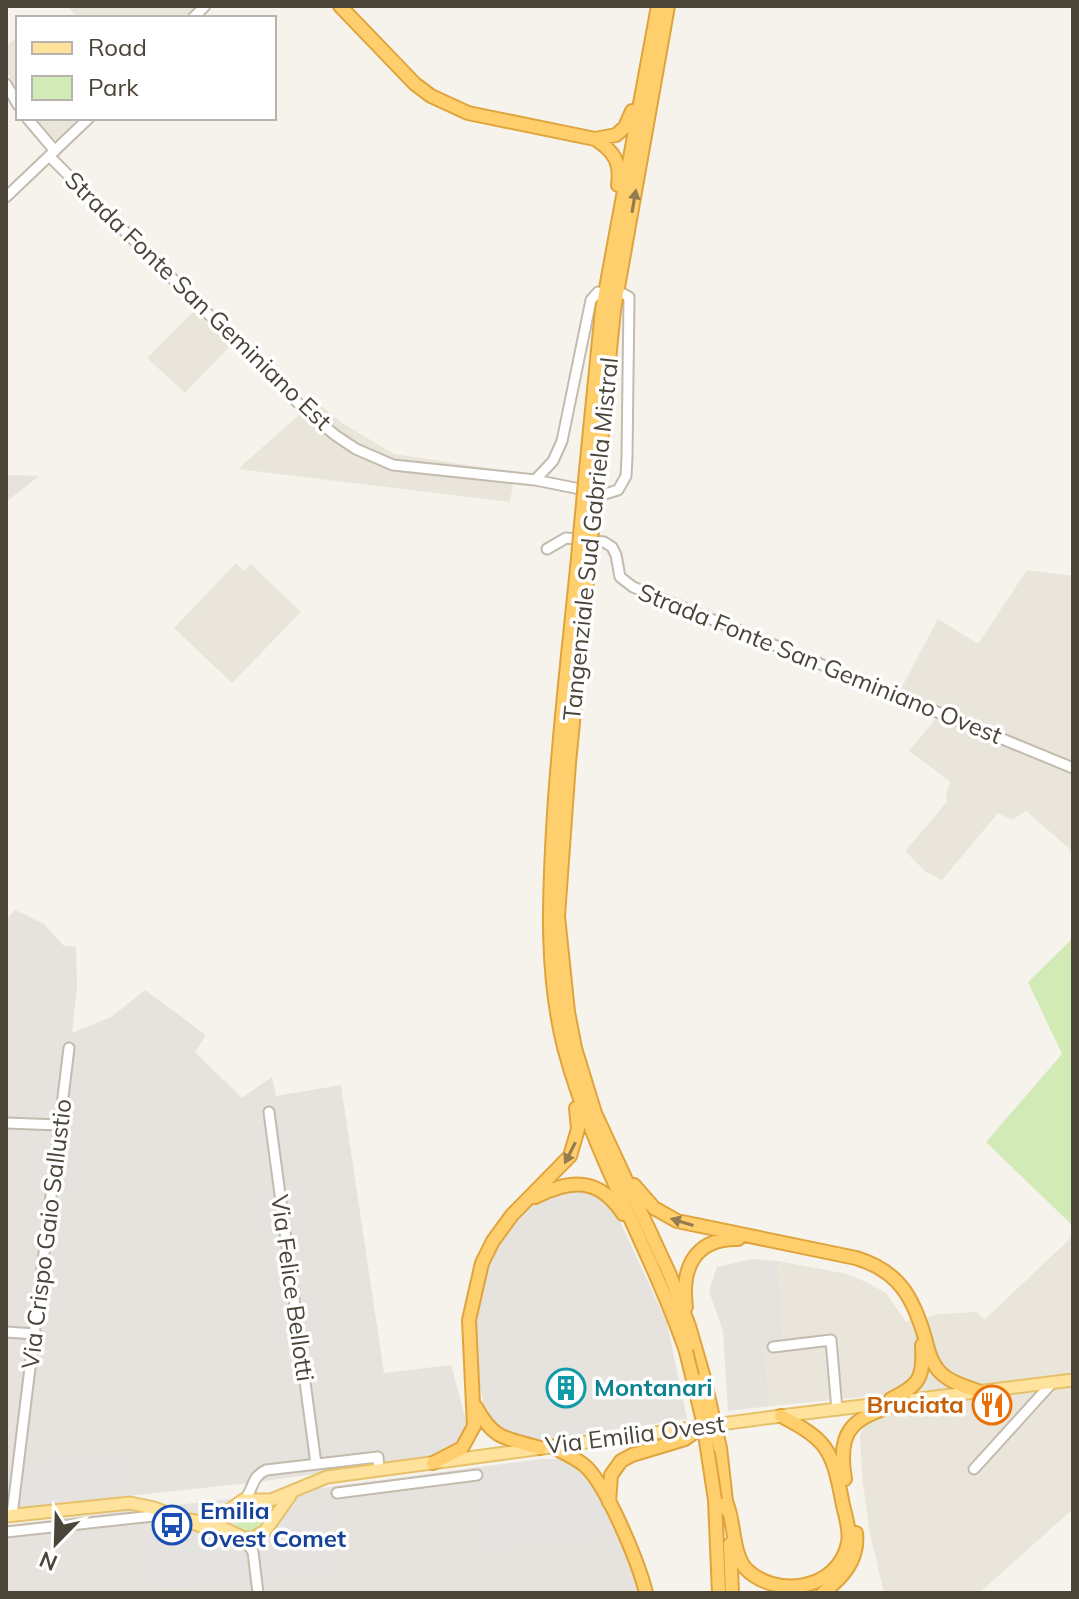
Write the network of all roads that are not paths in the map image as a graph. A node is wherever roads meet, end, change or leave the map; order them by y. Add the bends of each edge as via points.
1 (340, 6) edge
2 (658, 6) edge
3 (668, 6) edge
4 (649, 54) junction
5 (6, 84) edge
6 (12, 101) edge
7 (28, 120) edge
8 (87, 120) edge
9 (595, 139) junction
10 (52, 153) junction
11 (6, 197) edge
12 (609, 270) junction
13 (598, 292) dead end
14 (624, 294) dead end
15 (592, 471) junction
16 (535, 480) junction
17 (547, 549) dead end
18 (583, 559) junction
19 (1073, 768) edge
20 (69, 1048) dead end
21 (564, 1048) junction
22 (269, 1112) dead end
23 (595, 1113) junction
24 (6, 1123) edge
25 (60, 1125) junction
26 (525, 1202) junction
27 (758, 1240) junction
28 (651, 1260) junction
29 (920, 1322) junction
30 (689, 1326) junction
31 (6, 1332) edge
32 (36, 1334) junction
33 (773, 1347) dead end
34 (691, 1350) junction
35 (1072, 1380) edge
36 (1052, 1383) junction
37 (978, 1391) junction
38 (906, 1401) junction
39 (475, 1405) junction
40 (881, 1405) junction
41 (837, 1410) junction
42 (781, 1416) junction
43 (703, 1426) junction
44 (546, 1447) junction
45 (433, 1463) junction
46 (316, 1464) junction
47 (974, 1469) dead end
48 (379, 1470) junction
49 (477, 1475) dead end
50 (435, 1480) junction
51 (295, 1492) junction
52 (337, 1493) dead end
53 (252, 1498) junction
54 (10, 1499) edge
55 (723, 1501) junction
56 (609, 1502) junction
57 (232, 1509) junction
58 (9, 1516) edge
59 (153, 1516) dead end
60 (183, 1519) junction
61 (264, 1530) junction
62 (6, 1532) edge
63 (239, 1535) junction
64 (253, 1552) junction
65 (258, 1593) edge
66 (646, 1593) edge
67 (719, 1593) edge
68 (732, 1593) edge
69 (823, 1593) edge

1 - 9 highway via 415,84 448,105 488,119
2 - 4 highway, Tangenziale Sud Gabriela Mistral
15 -> 3 highway, Tangenziale Sud Gabriela Mistral via 614,310
4 - 9 highway via 625,127 616,135
4 - 12 highway, Tangenziale Sud Gabriela Mistral
5 - 6 street
7 - 10 street, Strada Fonte San Geminiano Est
8 - 10 street
9 - 12 highway via 611,150 618,164
10 - 11 street
10 - 16 street, Strada Fonte San Geminiano Est via 197,306 335,435 393,465
12 - 15 highway, Tangenziale Sud Gabriela Mistral
13 - 16 street via 591,300 562,441
14 - 16 street, Strada Fonte San Geminiano Est via 629,297 630,330 623,484 605,494
15 - 18 highway, Tangenziale Sud Gabriela Mistral, bridge
17 - 19 street, Strada Fonte San Geminiano Ovest via 566,538 604,542 616,555 620,577 633,587
18 - 21 highway, Tangenziale Sud Gabriela Mistral via 555,781 548,917
18 - 23 highway, Tangenziale Sud Gabriela Mistral via 558,916 568,1012
20 - 25 street, Via Crispo Gaio Sallustio
21 -> 26 highway via 563,1068 577,1114 576,1142 562,1167
21 - 28 highway via 595,1144
22 - 46 street, Via Felice Bellotti
27 -> 23 highway via 686,1224 654,1208 639,1194
23 - 30 highway
24 - 25 street
25 - 32 street, Via Crispo Gaio Sallustio
26 - 28 highway via 563,1185 594,1187 616,1204
26 - 39 highway via 493,1241 477,1279 469,1320
27 - 29 highway via 875,1265 903,1288
27 - 30 highway via 725,1239 695,1256 684,1283
28 - 34 highway
29 - 37 highway via 940,1372
29 - 40 highway via 921,1375 910,1389
30 - 34 highway
31 - 32 street
32 - 54 street, Via Crispo Gaio Sallustio
33 - 41 street via 831,1340
34 - 55 highway, bridge
35 - 36 main road, Via Emilia Ovest
36 - 37 main road, Via Emilia Ovest
36 - 47 street
37 - 38 main road, Via Emilia Ovest
38 - 40 main road, Via Emilia Ovest
38 - 69 highway via 858,1420 846,1438 844,1474 856,1549 842,1577
39 - 44 highway via 497,1435
39 - 45 highway via 474,1426 462,1448
40 - 41 main road, Via Emilia Ovest
41 - 42 main road, Via Emilia Ovest
42 - 43 main road, Via Emilia Ovest
42 - 55 highway via 820,1439 836,1470 849,1537 839,1565 810,1589 789,1592 765,1586 740,1561 733,1520
43 - 44 main road, Via Emilia Ovest
43 - 56 highway via 685,1439 621,1461 611,1475
44 - 45 main road, Via Emilia Ovest
44 - 56 highway via 583,1464
45 - 48 main road, Via Emilia Ovest
45 - 50 street
46 - 48 street via 378,1457
46 - 53 street via 266,1470 256,1476
48 - 51 main road, Via Emilia Ovest via 327,1477
49 - 50 street
50 - 52 street
51 - 53 main road, Via Emilia Ovest via 271,1500
51 - 61 main road, Via Emilia Ovest
53 - 57 main road
53 - 61 main road via 267,1511
54 - 58 street, Via Crispo Gaio Sallustio
55 - 67 highway
55 - 68 highway
56 - 66 highway
57 - 60 main road via 216,1520
57 - 63 main road via 229,1521
58 - 60 main road via 130,1503
59 - 62 street
60 - 63 main road
61 - 63 main road
61 - 64 street
63 - 64 street
64 - 65 street

